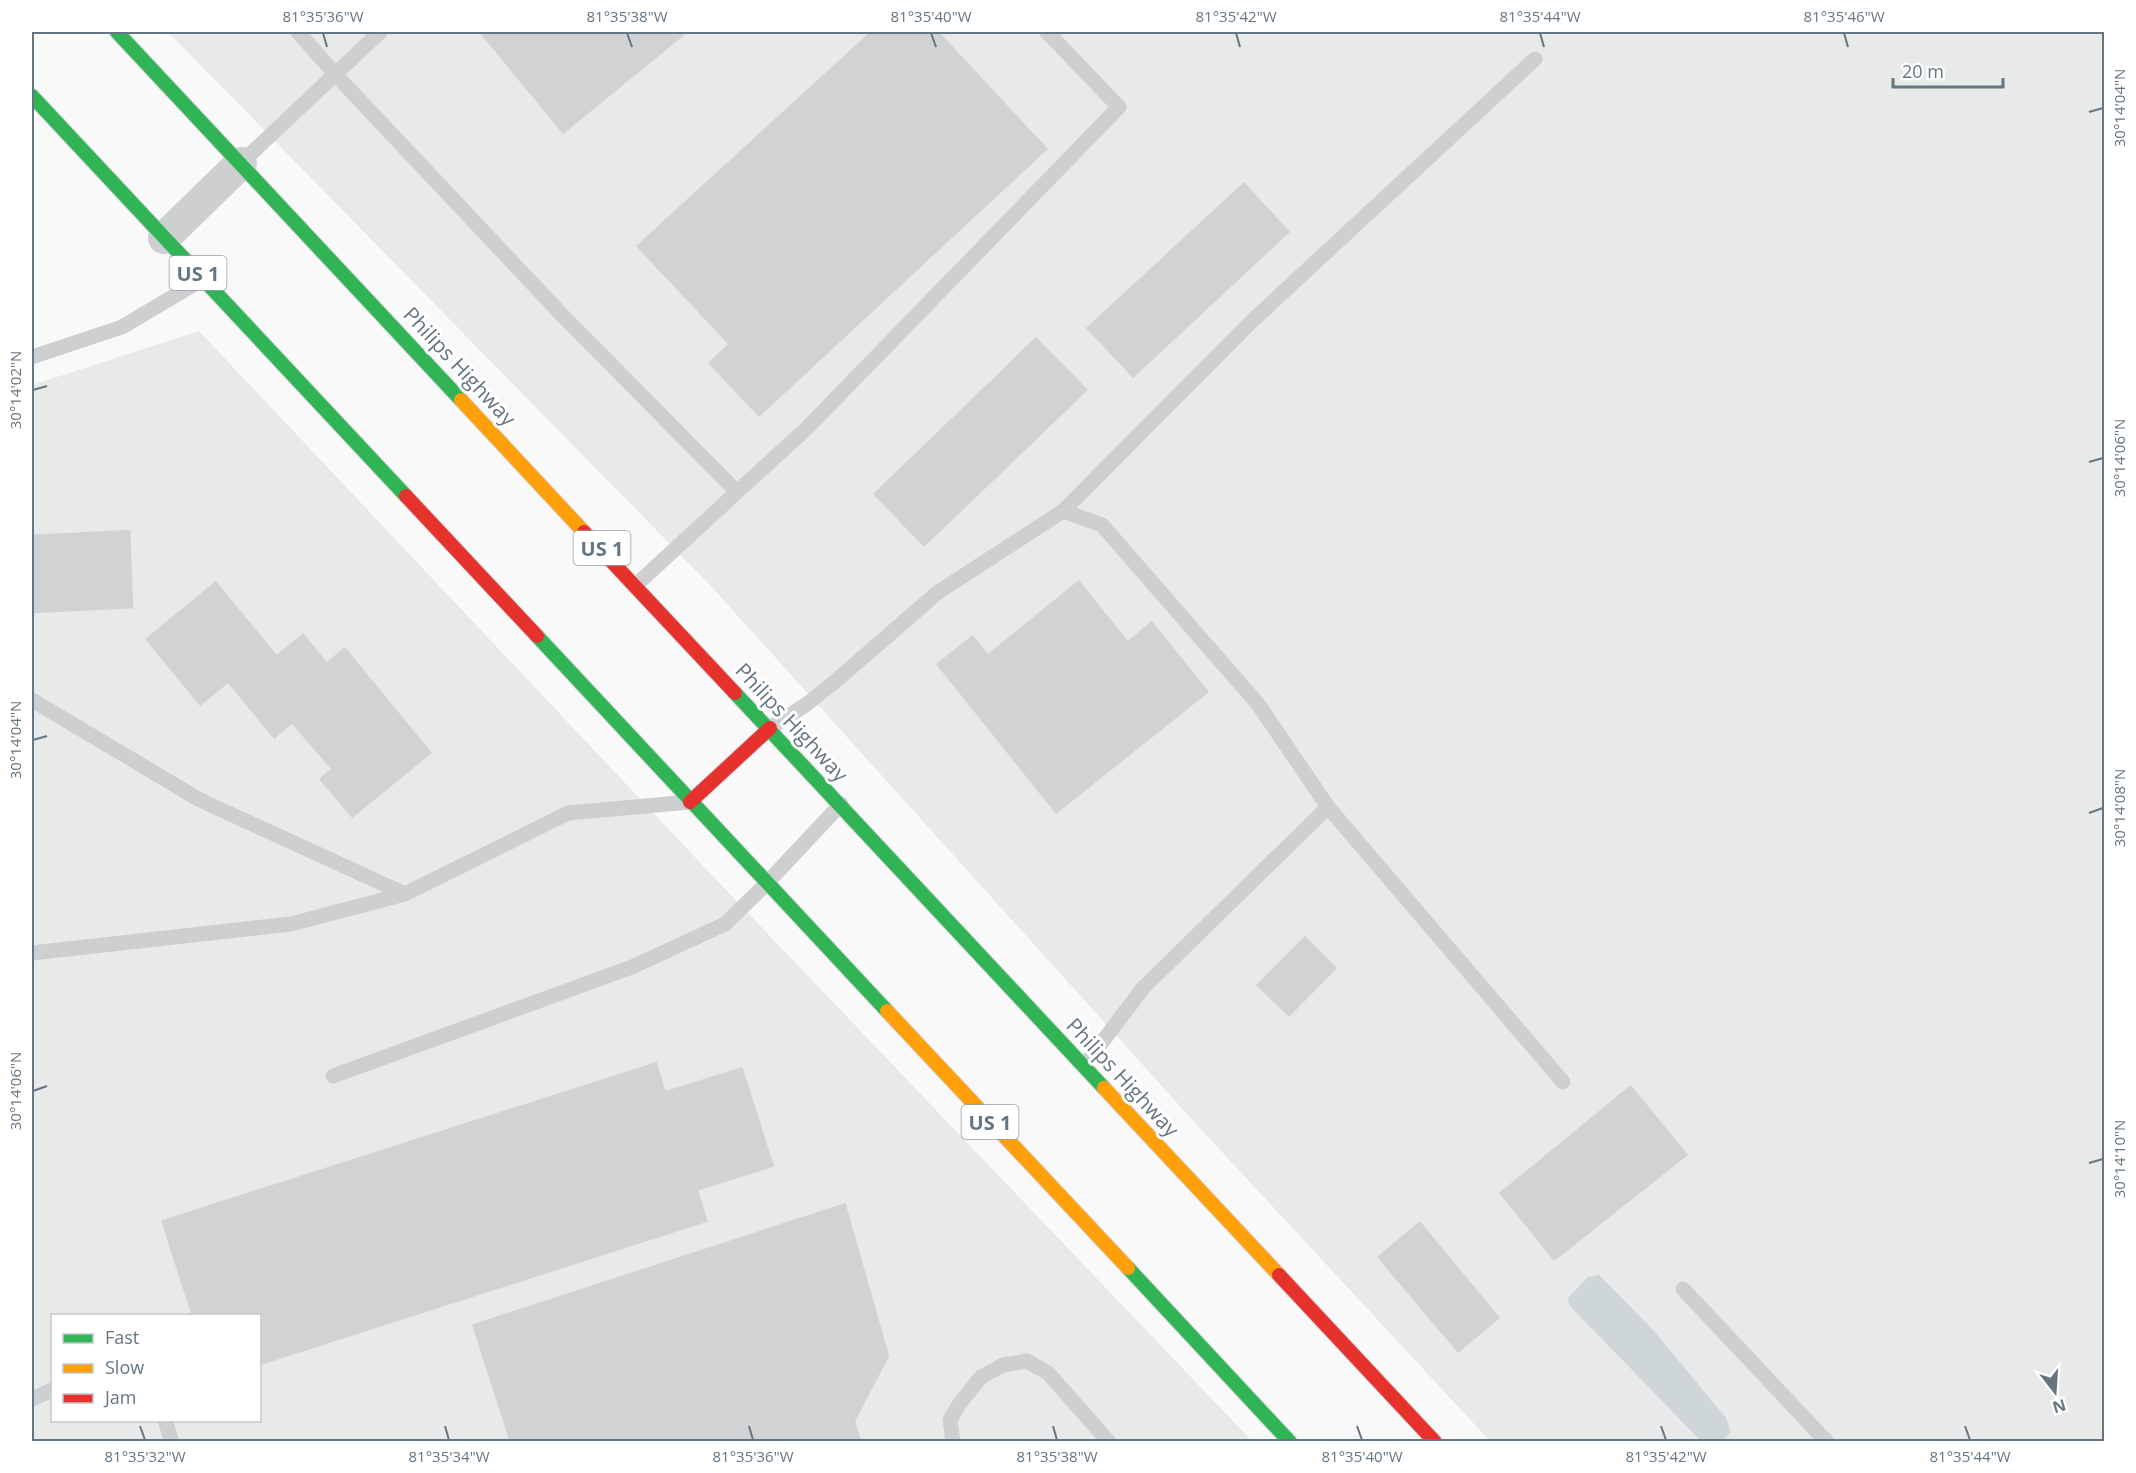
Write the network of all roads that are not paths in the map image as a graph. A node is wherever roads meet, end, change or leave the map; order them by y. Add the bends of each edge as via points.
1 (117, 32) edge
2 (298, 32) edge
3 (380, 32) edge
4 (1047, 32) edge
5 (1535, 58) dead end
6 (335, 74) junction
7 (32, 96) edge
8 (241, 163) junction
9 (164, 238) junction
10 (203, 279) junction
11 (32, 357) edge
12 (737, 492) junction
13 (1063, 511) junction
14 (636, 585) junction
15 (32, 700) edge
16 (770, 728) junction
17 (690, 802) junction
18 (841, 804) junction
19 (1328, 807) junction
20 (766, 884) junction
21 (405, 894) junction
22 (32, 953) edge
23 (1084, 1066) junction
24 (333, 1076) dead end
25 (1563, 1082) dead end
26 (1683, 1289) dead end
27 (51, 1390) edge
28 (32, 1399) edge
29 (166, 1422) edge
30 (172, 1442) edge
31 (953, 1442) edge
32 (1109, 1442) edge
33 (1290, 1442) edge
34 (1435, 1442) edge
35 (1827, 1442) edge

1 - 8 main road, Philips Highway / US 1
2 - 6 lane
3 - 6 lane
4 - 12 lane via 1119,107 807,428
5 - 13 lane via 1253,320
6 - 8 lane
6 - 12 lane via 563,316
7 - 9 main road, US 1
8 - 9 street
8 - 14 main road, Philips Highway / US 1
9 - 10 main road, US 1
10 - 11 lane via 122,327
10 - 17 main road, US 1
12 - 14 lane
13 - 16 lane via 936,593 838,680
13 - 19 lane via 1102,525 1258,704
14 - 16 main road, Philips Highway / US 1
15 - 21 lane via 200,800
16 - 17 main road
16 - 18 main road, Philips Highway / US 1
17 - 20 main road, US 1
17 - 21 lane via 568,813
18 - 20 lane
18 - 23 main road, Philips Highway / US 1
19 - 23 lane via 1143,988
19 - 25 lane
20 - 24 lane via 724,924 632,967
20 - 33 main road, US 1
21 - 22 lane via 291,924
23 - 34 main road, Philips Highway / US 1
26 - 35 lane
27 - 28 lane
29 - 30 lane
31 - 32 lane via 950,1420 981,1377 1003,1365 1027,1361 1048,1373

